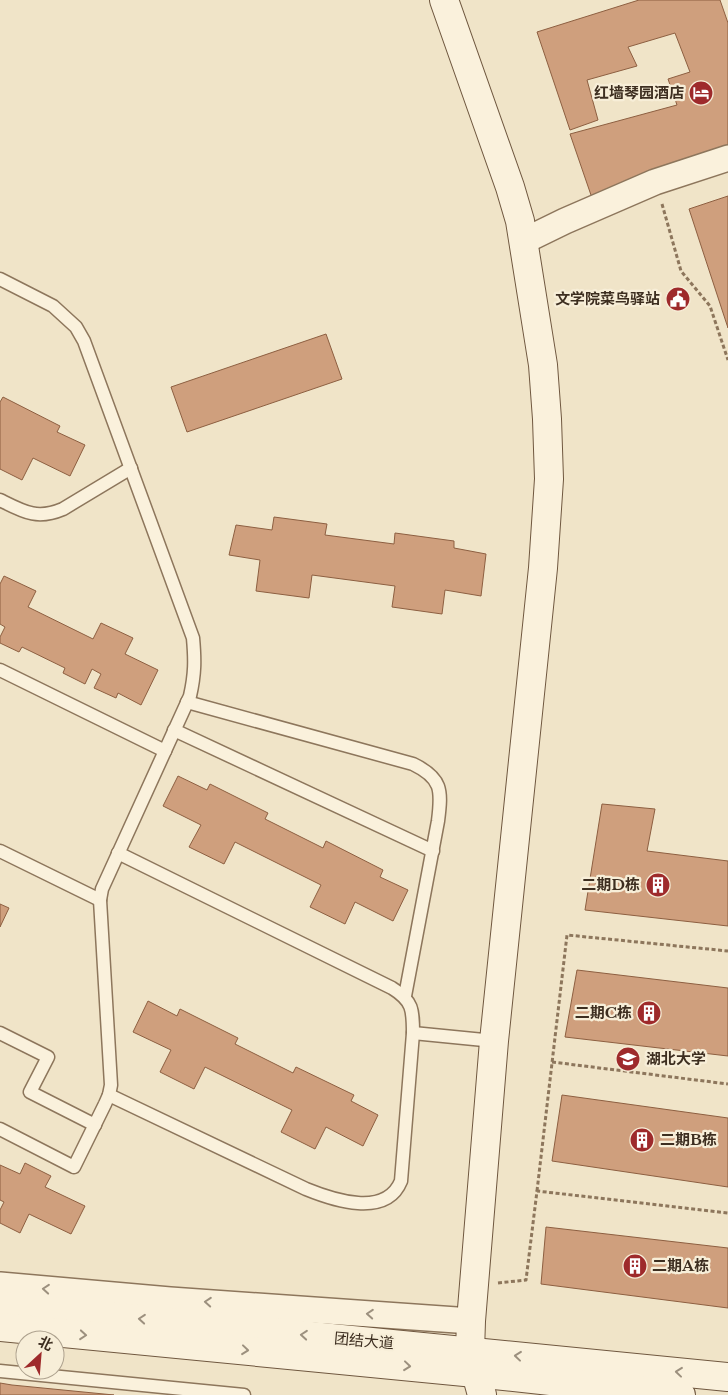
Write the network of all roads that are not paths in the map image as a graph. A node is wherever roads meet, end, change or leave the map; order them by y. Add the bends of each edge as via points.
1 (444, 0) edge
2 (728, 158) edge
3 (524, 241) junction
4 (0, 279) edge
5 (131, 468) junction
6 (0, 500) edge
7 (0, 670) edge
8 (187, 702) junction
9 (174, 730) junction
10 (165, 751) junction
11 (0, 851) edge
12 (433, 851) junction
13 (118, 853) junction
14 (100, 900) junction
15 (404, 996) junction
16 (413, 1033) junction
17 (0, 1034) edge
18 (494, 1041) junction
19 (109, 1095) junction
20 (95, 1125) junction
21 (0, 1129) edge
22 (0, 1285) edge
23 (0, 1306) edge
24 (471, 1321) junction
25 (0, 1327) edge
26 (0, 1371) edge
27 (476, 1373) edge
28 (728, 1377) edge
29 (244, 1395) edge
30 (681, 1395) edge

1 - 3 main road via 510,187
2 - 3 street via 656,182
3 - 18 main road via 543,366 549,479 543,568
4 - 5 lane via 53,306 76,327
5 - 6 lane via 51,514 28,513
5 - 8 lane via 193,638 194,676
7 - 10 lane
8 - 9 lane
8 - 12 lane via 425,770 437,782 440,793
9 - 10 lane
9 - 12 lane
10 - 13 lane
11 - 14 lane
12 - 15 lane
13 - 14 lane
13 - 15 lane
14 - 19 lane
15 - 16 lane via 412,1012
16 - 18 lane
16 - 19 lane via 401,1181 392,1194 374,1202 322,1196
17 - 20 lane via 48,1057 30,1092
18 - 24 main road
19 - 20 lane
20 - 21 lane via 74,1166
24 -> 22 street
27 -> 23 main road, 团结大道
24 - 27 main road
25 -> 27 main road, 团结大道
26 - 29 lane via 13,1379
28 -> 27 main road, 团结大道
27 - 30 main road, 团结大道

